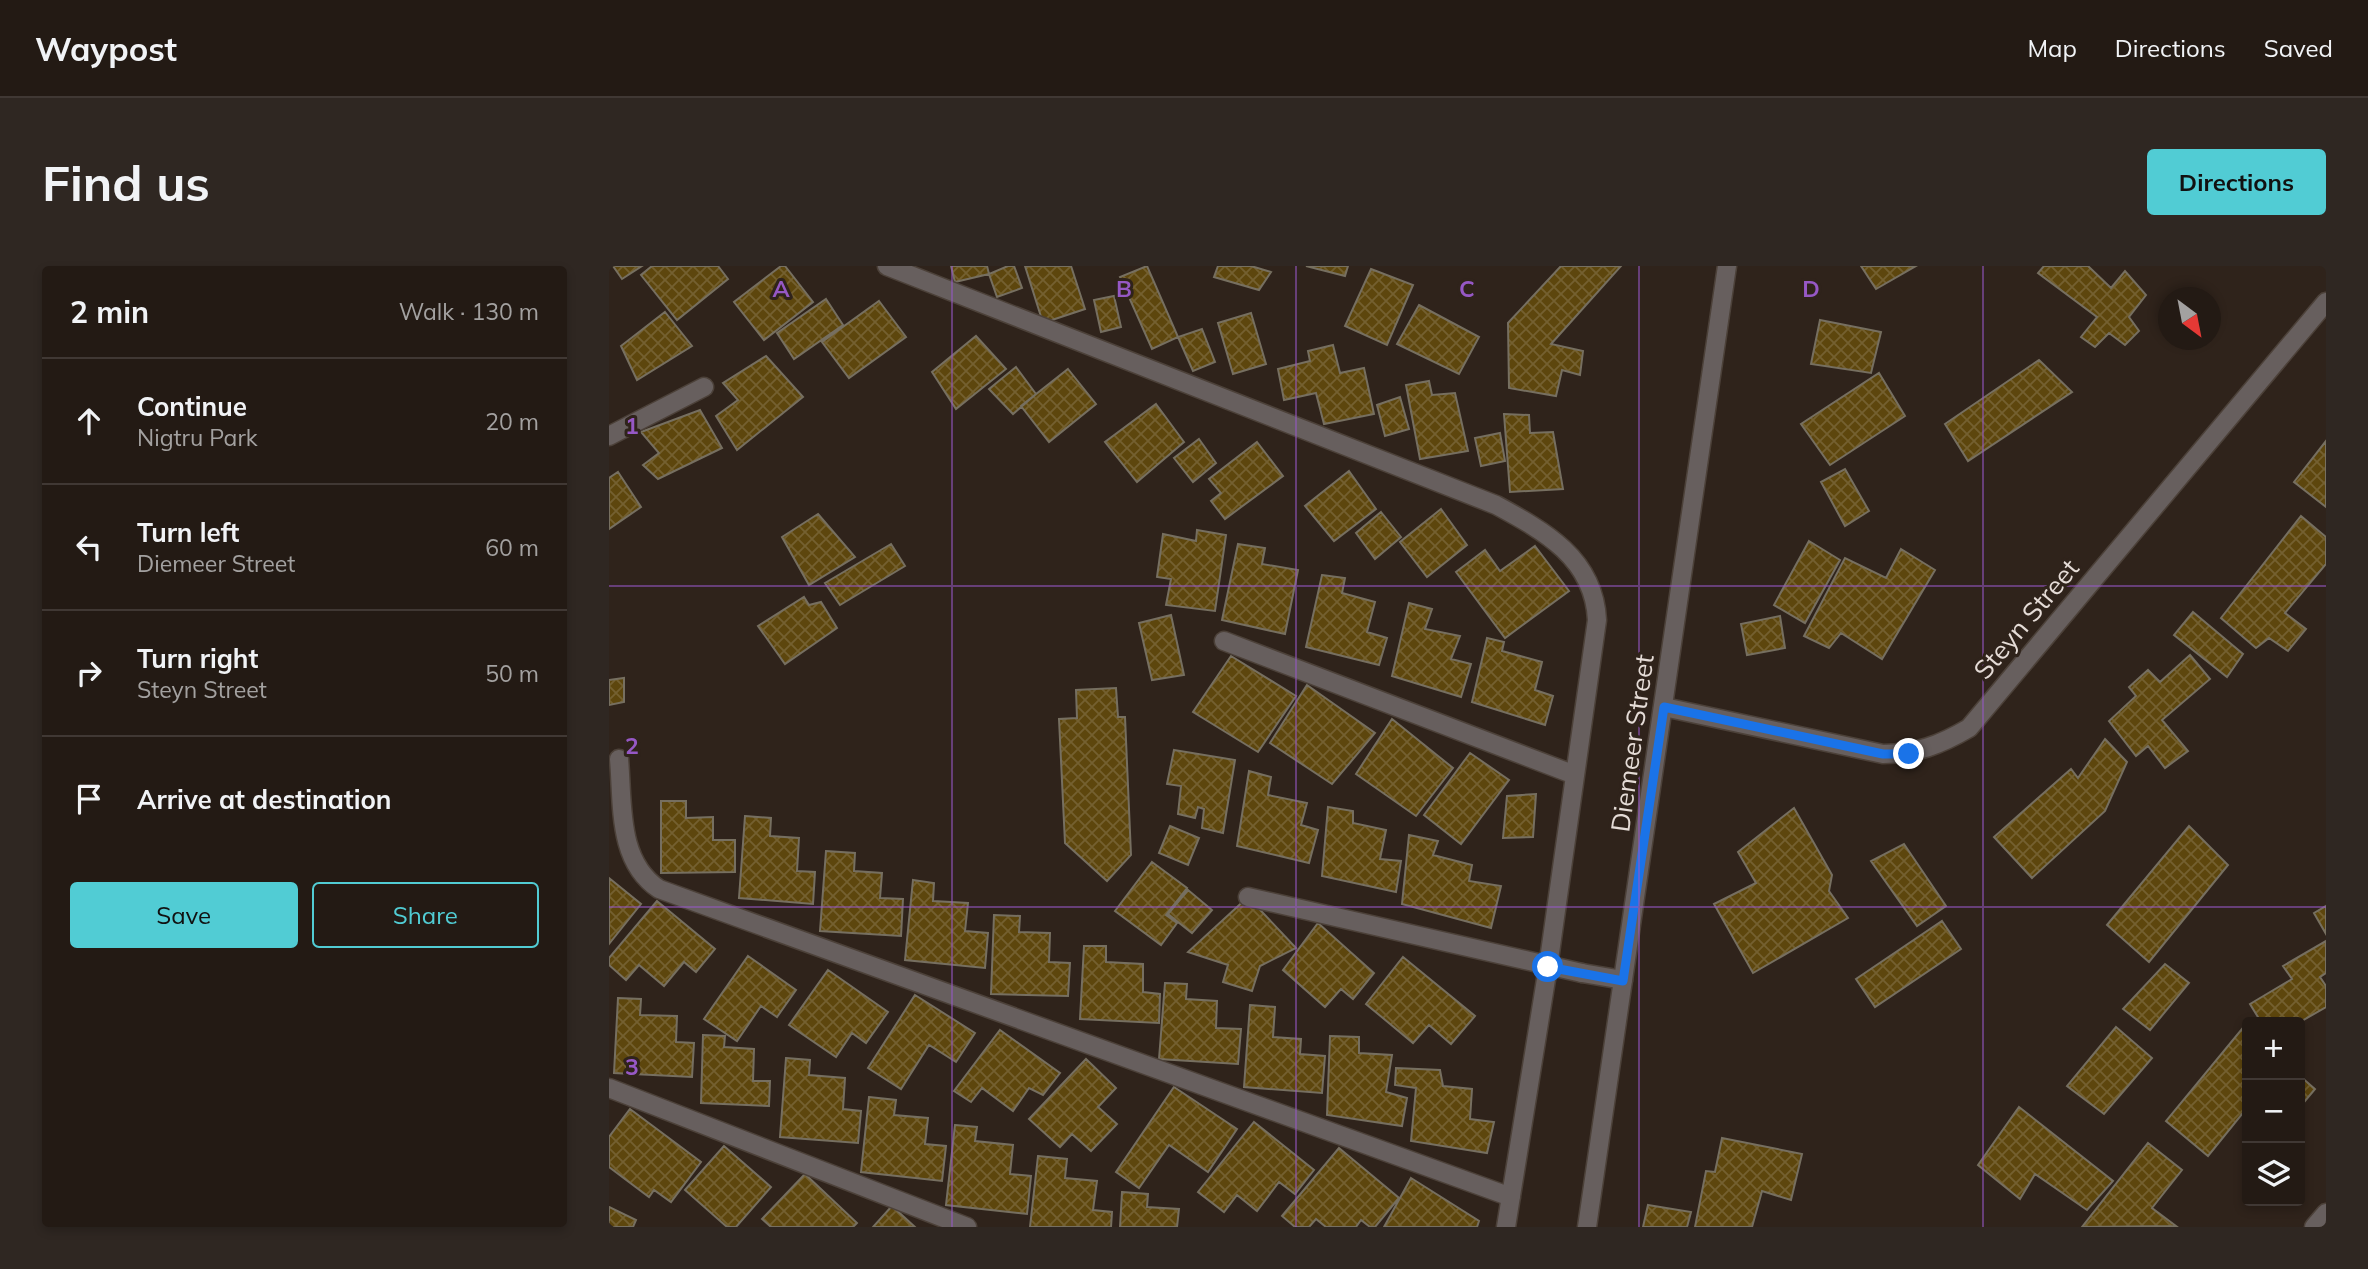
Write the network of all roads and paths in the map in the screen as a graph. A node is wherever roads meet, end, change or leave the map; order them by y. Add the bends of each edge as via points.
1 (887, 266) edge
2 (1727, 266) edge
3 (2326, 302) edge
4 (704, 387) dead end
5 (609, 436) edge
6 (1224, 641) dead end
7 (1664, 707) junction
8 (619, 759) dead end
9 (1575, 775) junction
10 (1248, 897) dead end
11 (1548, 967) junction
12 (1623, 981) junction
13 (609, 1088) edge
14 (1511, 1197) junction
15 (2326, 1213) edge
16 (967, 1227) edge
17 (1506, 1227) edge
18 (1587, 1227) edge
19 (2315, 1227) edge

1 - 9 street via 1496,505 1542,529 1578,563 1596,603
2 - 7 street, Diemeer Street
3 - 7 street, Steyn Street via 1969,728 1943,744 1909,754 1883,754
4 - 5 street
6 - 9 street
7 - 12 street, Diemeer Street
8 - 14 street via 629,855 642,876 659,889
9 - 11 street
10 - 11 street
11 - 12 street
11 - 14 street
12 - 18 street, Diemeer Street
13 - 16 street
14 - 17 street
15 - 19 street

